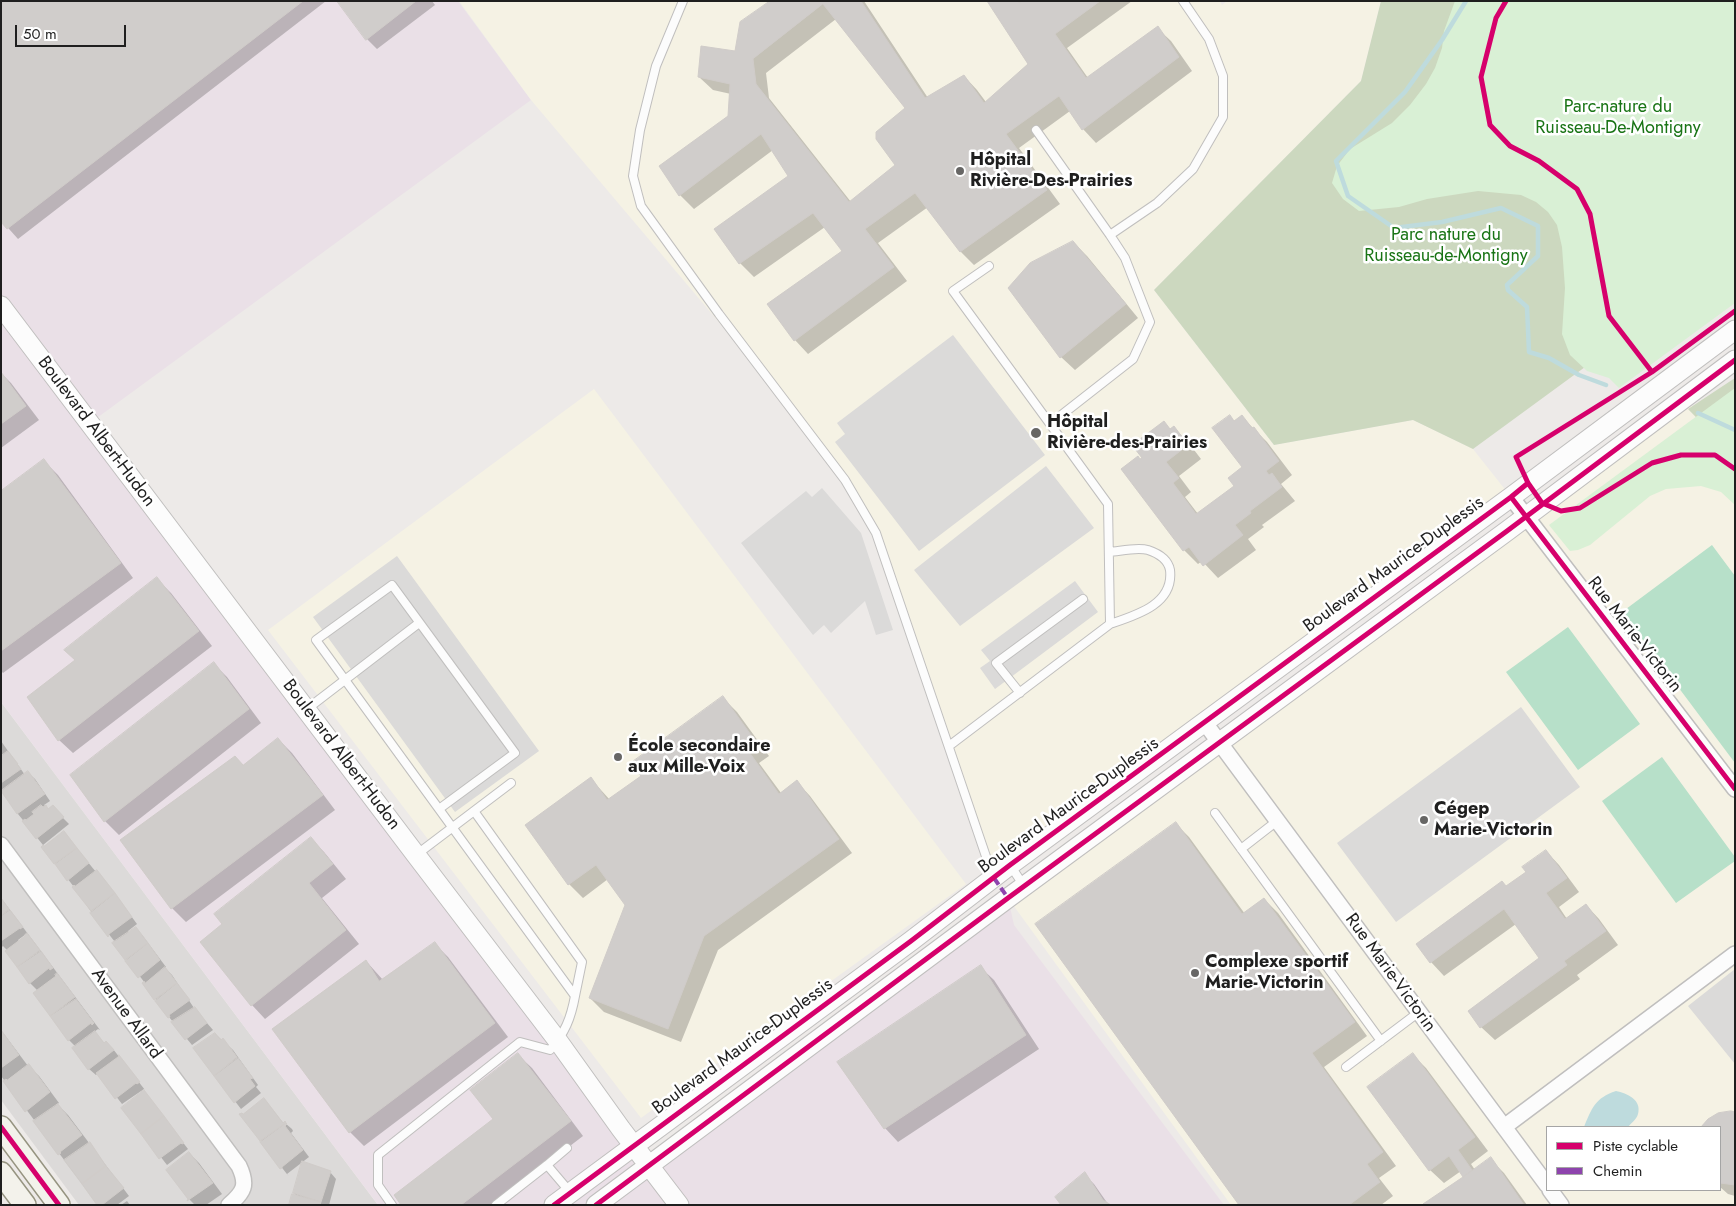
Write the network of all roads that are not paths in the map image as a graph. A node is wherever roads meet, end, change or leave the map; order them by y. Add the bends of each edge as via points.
1 (683, 1) edge
2 (1183, 1) edge
3 (1036, 130) dead end
4 (1110, 235) junction
5 (989, 266) dead end
6 (1, 306) edge
7 (1735, 330) edge
8 (1735, 360) edge
9 (1050, 424) junction
10 (1511, 497) junction
11 (1525, 517) junction
12 (1109, 552) junction
13 (1083, 599) dead end
14 (419, 623) junction
15 (1110, 624) junction
16 (345, 679) junction
17 (1020, 693) junction
18 (307, 709) junction
19 (1205, 723) junction
20 (1220, 743) junction
21 (949, 746) junction
22 (511, 783) dead end
23 (1735, 789) edge
24 (439, 809) junction
25 (474, 811) junction
26 (1215, 813) dead end
27 (1277, 820) junction
28 (453, 827) junction
29 (1, 845) edge
30 (1241, 849) junction
31 (416, 855) junction
32 (1010, 865) junction
33 (994, 878) junction
34 (1024, 887) junction
35 (964, 917) junction
36 (918, 951) junction
37 (1735, 954) edge
38 (575, 996) junction
39 (1419, 1012) junction
40 (558, 1041) junction
41 (1381, 1041) junction
42 (1346, 1067) dead end
43 (1, 1127) edge
44 (1504, 1127) junction
45 (634, 1145) junction
46 (567, 1148) dead end
47 (547, 1165) junction
48 (648, 1165) junction
49 (1, 1173) edge
50 (1546, 1184) edge
51 (1551, 1191) edge
52 (570, 1192) junction
53 (25, 1205) edge
54 (59, 1205) edge
55 (229, 1205) edge
56 (392, 1205) edge
57 (496, 1205) edge
58 (554, 1205) edge
59 (596, 1205) edge
60 (679, 1205) edge
61 (1562, 1205) edge

1 - 21 lane via 656,66 640,130 633,176 641,206 845,480 876,533
2 - 4 lane via 1209,39 1223,76 1223,117 1193,169 1157,203
3 - 4 lane
4 - 9 lane via 1125,258 1150,322 1133,359
5 - 9 lane via 953,291
6 - 18 street, Boulevard Albert-Hudon
7 - 10 street, Boulevard Maurice-Duplessis
8 - 11 street, Boulevard Maurice-Duplessis
9 - 12 lane via 1108,504
10 - 11 street, Rue Marie-Victorin
10 - 19 street, Boulevard Maurice-Duplessis
11 - 20 street, Boulevard Maurice-Duplessis
11 - 23 street, Rue Marie-Victorin
12 - 15 lane
12 - 15 lane via 1146,550 1159,555 1169,564 1171,577 1168,589 1158,602
13 - 17 lane via 996,663
14 - 16 lane
14 - 16 lane via 392,585 316,640
14 - 24 lane via 515,753
15 - 17 lane
16 - 18 lane
16 - 24 lane
17 - 21 lane
18 - 31 street, Boulevard Albert-Hudon
19 - 20 street, Rue Marie-Victorin
19 - 32 street, Boulevard Maurice-Duplessis
20 - 27 street, Rue Marie-Victorin
20 - 34 street, Boulevard Maurice-Duplessis
21 - 33 lane
22 - 25 lane
24 - 28 lane
25 - 28 lane
25 - 38 lane via 582,962
26 - 30 lane
27 - 30 lane
27 - 39 street, Rue Marie-Victorin
28 - 31 lane
28 - 38 lane
29 - 55 street, Avenue Allard via 239,1166 245,1185
30 - 41 lane
31 - 40 street, Boulevard Albert-Hudon
32 - 33 street, Boulevard Maurice-Duplessis
32 - 34 lane
33 - 35 street, Boulevard Maurice-Duplessis
34 - 35 street, Boulevard Maurice-Duplessis
35 - 36 street, Boulevard Maurice-Duplessis
36 - 45 street, Boulevard Maurice-Duplessis
36 - 48 street, Boulevard Maurice-Duplessis
37 - 44 street
38 - 40 lane via 571,1018
39 - 41 lane
39 - 44 street, Rue Marie-Victorin
40 - 45 street, Boulevard Albert-Hudon
40 - 56 lane via 550,1050 520,1042 378,1155 378,1185
41 - 42 lane
43 - 54 main road
44 - 50 street, Rue Marie-Victorin
45 - 48 street, Boulevard Albert-Hudon
45 - 52 street, Boulevard Maurice-Duplessis
46 - 47 lane
47 - 52 lane
47 - 57 lane
48 - 59 street, Boulevard Maurice-Duplessis
48 - 60 street, Boulevard Albert-Hudon
49 - 53 main road
51 - 61 street
52 - 58 street, Boulevard Maurice-Duplessis

